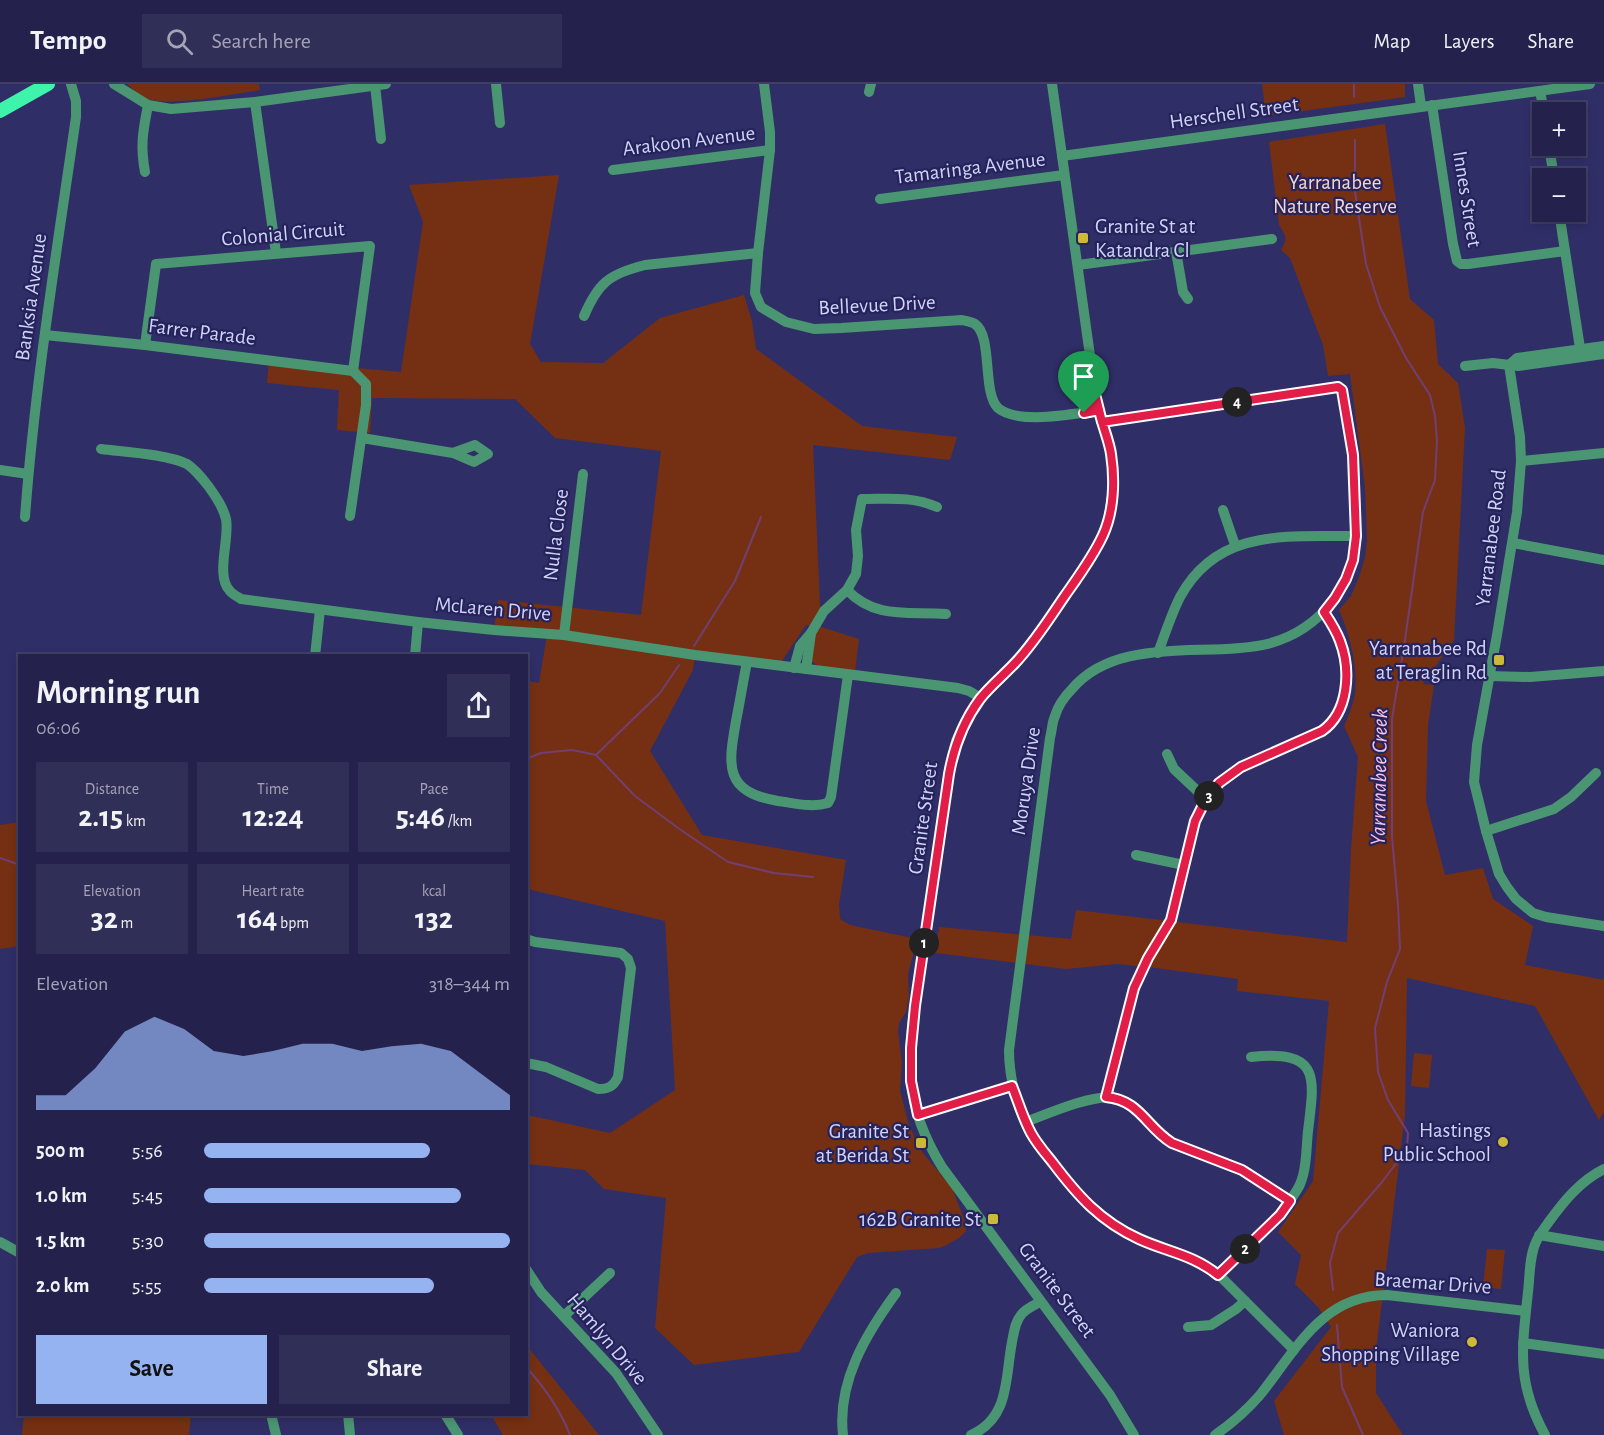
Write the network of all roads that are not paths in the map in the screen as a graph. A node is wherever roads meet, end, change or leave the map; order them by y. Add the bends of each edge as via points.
1 (48, 84) edge
2 (70, 84) edge
3 (114, 84) edge
4 (496, 84) edge
5 (764, 84) edge
6 (1052, 84) edge
7 (1418, 84) edge
8 (1590, 84) edge
9 (380, 85) edge
10 (1533, 89) edge
11 (255, 102) junction
12 (148, 105) junction
13 (1427, 106) junction
14 (0, 111) edge
15 (500, 123) dead end
16 (381, 139) dead end
17 (770, 150) junction
18 (1062, 156) junction
19 (613, 170) dead end
20 (145, 172) dead end
21 (1064, 175) junction
22 (880, 199) dead end
23 (1561, 222) edge
24 (1272, 239) dead end
25 (1176, 251) junction
26 (1565, 251) junction
27 (758, 253) junction
28 (276, 254) junction
29 (1077, 265) junction
30 (1188, 299) dead end
31 (584, 316) dead end
32 (45, 335) junction
33 (145, 345) junction
34 (1604, 346) edge
35 (1580, 348) junction
36 (1604, 354) edge
37 (1509, 365) junction
38 (1465, 366) dead end
39 (353, 371) junction
40 (1096, 398) junction
41 (1084, 413) junction
42 (1100, 416) junction
43 (362, 438) junction
44 (101, 449) dead end
45 (453, 453) dead end
46 (1604, 453) edge
47 (1521, 461) junction
48 (0, 470) edge
49 (28, 474) junction
50 (583, 474) dead end
51 (937, 507) dead end
52 (1223, 510) dead end
53 (350, 516) dead end
54 (25, 517) dead end
55 (1356, 536) junction
56 (1513, 543) junction
57 (1235, 545) junction
58 (1604, 560) edge
59 (847, 590) junction
60 (320, 610) junction
61 (1324, 612) junction
62 (946, 614) dead end
63 (418, 622) junction
64 (812, 633) junction
65 (564, 635) junction
66 (1158, 653) junction
67 (315, 654) edge
68 (415, 654) edge
69 (747, 662) junction
70 (794, 668) junction
71 (806, 669) junction
72 (1604, 671) edge
73 (848, 675) junction
74 (1489, 676) junction
75 (981, 698) junction
76 (1167, 754) dead end
77 (1596, 773) dead end
78 (1206, 799) junction
79 (1486, 831) junction
80 (1136, 855) dead end
81 (1184, 865) junction
82 (1604, 926) edge
83 (528, 940) edge
84 (1251, 1057) dead end
85 (528, 1063) edge
86 (1012, 1086) junction
87 (1106, 1097) junction
88 (918, 1115) junction
89 (1026, 1122) junction
90 (1604, 1169) edge
91 (1290, 1201) junction
92 (1539, 1236) junction
93 (0, 1242) edge
94 (1604, 1246) edge
95 (18, 1252) edge
96 (528, 1272) edge
97 (610, 1273) dead end
98 (1218, 1275) junction
99 (896, 1293) dead end
100 (1245, 1301) junction
101 (1040, 1302) junction
102 (1526, 1311) junction
103 (564, 1316) junction
104 (1188, 1327) dead end
105 (1523, 1343) junction
106 (1294, 1350) junction
107 (1604, 1354) edge
108 (271, 1416) edge
109 (348, 1416) edge
110 (446, 1416) edge
111 (992, 1430) edge
112 (276, 1435) edge
113 (350, 1435) edge
114 (458, 1435) edge
115 (658, 1435) edge
116 (843, 1435) edge
117 (971, 1435) edge
118 (1134, 1435) edge
119 (1215, 1435) edge
120 (1545, 1435) edge

1 - 14 main road
2 - 32 street, Banksia Avenue via 76,117
3 - 12 street
4 - 15 street
5 - 17 street, Bellevue Drive
6 - 18 street, Granite Street
7 - 13 street
8 - 10 street, Herschell Street
9 - 11 street
9 - 16 street
10 - 13 street, Herschell Street
11 - 12 street via 171,109
11 - 28 street
12 - 20 street via 141,140
13 - 18 street, Herschell Street
13 - 26 street, Innes Street via 1457,261 1468,264
17 - 19 street, Arakoon Avenue
17 - 27 street, Bellevue Drive
18 - 21 street, Granite Street
21 - 22 street, Tamaringa Avenue
21 - 29 street, Granite Street
23 - 26 street
24 - 25 street
25 - 29 street
25 - 30 street via 1182,292
26 - 35 street
27 - 31 street via 628,269 601,286
27 - 41 street, Bellevue Drive via 755,293 761,307 786,322 814,329 962,320 976,324 982,333 992,396 999,408 1011,414 1041,417
28 - 33 street, Colonial Circuit via 156,264
28 - 39 street, Colonial Circuit via 370,246
29 - 40 street, Granite Street
32 - 33 street, Farrer Parade
32 - 49 street, Banksia Avenue
33 - 39 street, Farrer Parade
34 - 35 street
35 - 37 street via 1517,358
36 - 37 street
37 - 38 street
37 - 47 street, Yarranabee Road
39 - 43 street via 366,384
40 - 41 street
40 - 42 street, Granite Street
41 - 42 street, Bellevue Drive
42 - 55 street, Moruya Drive via 1338,387 1342,390 1353,455
42 - 75 street, Granite Street via 1113,474 1104,535 1042,628
43 - 45 street
43 - 53 street
44 - 60 street, McLaren Drive via 173,459 188,465 200,475 226,519 224,580 229,591 241,599
46 - 47 street
47 - 56 street, Yarranabee Road
48 - 49 street
49 - 54 street, Banksia Avenue
50 - 65 street, Nulla Close
51 - 59 street via 906,499 862,500 856,530 858,565
52 - 57 street
55 - 57 street via 1276,537
55 - 61 street, Moruya Drive via 1346,579
56 - 58 street
56 - 74 street, Yarranabee Road
57 - 66 street via 1204,566 1181,596
59 - 62 street via 856,600 875,609 900,614
59 - 64 street via 824,611
60 - 63 street, McLaren Drive
60 - 67 street
61 - 66 street, Moruya Drive via 1292,635 1272,642
61 - 78 street via 1340,641 1346,667 1342,705 1330,726 1241,767 1219,783
63 - 65 street, McLaren Drive
63 - 68 street
64 - 70 street via 800,646
64 - 71 street
65 - 69 street, McLaren Drive
66 - 86 street, Moruya Drive via 1130,656 1090,672 1077,682 1055,715 1011,1032
69 - 70 street, McLaren Drive
69 - 73 street via 731,752 733,773 739,783 758,797 811,806 828,803 831,797
70 - 71 street, McLaren Drive
71 - 73 street, McLaren Drive
72 - 74 street
73 - 75 street, McLaren Drive via 958,688
74 - 79 street, Yarranabee Road via 1474,774
75 - 88 street, Granite Street via 956,741 949,774 911,1048 911,1081
76 - 78 street via 1174,769
77 - 79 street via 1554,809
78 - 81 street via 1195,821
79 - 82 street, Yarranabee Road via 1499,874 1524,907 1546,918
80 - 81 street
81 - 87 street via 1171,920 1134,988
83 - 85 street via 621,953 631,968 614,1084 598,1089
84 - 91 street via 1275,1055 1296,1059 1310,1072 1313,1081 1302,1178
86 - 88 street
86 - 89 street, Moruya Drive
87 - 89 street
87 - 91 street via 1121,1099 1139,1110 1172,1143 1242,1170
88 - 101 street, Granite Street via 942,1167
89 - 98 street, Moruya Drive via 1038,1144 1097,1214 1140,1239 1196,1260
90 - 92 street via 1571,1193
91 - 98 street
92 - 94 street
92 - 102 street via 1532,1256
93 - 95 street
96 - 103 street, Hamlyn Drive
97 - 103 street
98 - 100 street, Moruya Drive
99 - 116 street via 860,1349 847,1386
100 - 104 street via 1211,1325
100 - 106 street, Moruya Drive
101 - 111 street via 1023,1312 1015,1325 1003,1398
101 - 118 street, Granite Street via 1110,1395
102 - 105 street
102 - 106 street, Braemar Drive via 1373,1295 1349,1301 1327,1315
103 - 115 street, Hamlyn Drive via 616,1373
105 - 107 street
105 - 120 street via 1526,1391
106 - 119 street, Braemar Drive via 1258,1397
108 - 112 street
109 - 113 street
110 - 114 street
111 - 117 street

